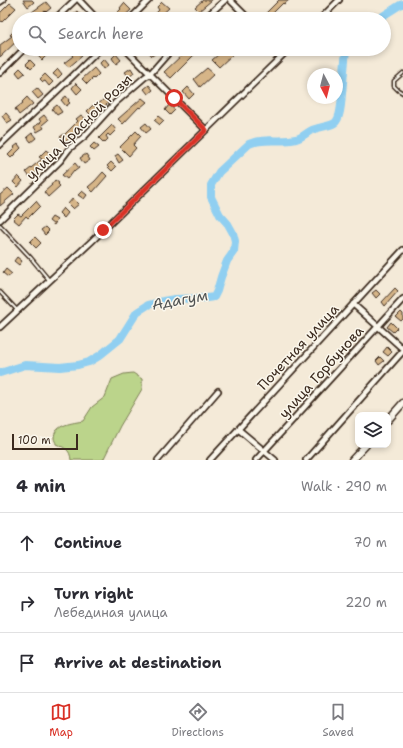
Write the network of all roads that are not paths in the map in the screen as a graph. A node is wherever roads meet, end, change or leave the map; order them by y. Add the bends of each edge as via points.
1 (2, 0) edge
2 (75, 0) edge
3 (79, 0) edge
4 (149, 0) edge
5 (225, 0) edge
6 (230, 0) edge
7 (339, 0) edge
8 (0, 2) edge
9 (62, 12) edge
10 (90, 12) edge
11 (137, 12) edge
12 (212, 12) edge
13 (242, 12) edge
14 (327, 12) edge
15 (17, 56) edge
16 (93, 56) edge
17 (132, 56) edge
18 (166, 56) edge
19 (279, 56) edge
20 (403, 72) edge
21 (0, 73) edge
22 (150, 74) junction
23 (403, 93) edge
24 (206, 130) junction
25 (0, 145) edge
26 (0, 220) edge
27 (0, 225) edge
28 (403, 250) edge
29 (49, 280) junction
30 (0, 292) edge
31 (403, 299) edge
32 (353, 304) junction
33 (18, 311) junction
34 (378, 326) junction
35 (0, 327) edge
36 (403, 350) edge
37 (218, 391) dead end
38 (403, 402) edge
39 (391, 416) edge
40 (238, 429) junction
41 (363, 448) edge
42 (265, 451) junction
43 (158, 460) edge
44 (210, 460) edge
45 (256, 460) edge
46 (275, 460) edge
47 (306, 460) edge
48 (352, 460) edge

1 - 8 street
2 - 9 street
3 - 10 street
4 - 11 street
5 - 12 street
6 - 13 street
7 - 14 street
15 - 21 street
16 - 25 street
17 - 22 street
18 - 22 street, улица Красной Розы
19 - 24 street
20 - 23 lane via 394,81 394,86
22 - 24 street
22 - 26 street, улица Красной Розы via 115,103
24 - 29 street
27 - 29 lane
28 - 32 street, Почетная улица
29 - 33 street
30 - 33 lane
31 - 34 street, улица Горбунова
32 - 34 street
32 - 40 street, Почетная улица
33 - 35 street
34 - 36 street
34 - 42 street, улица Горбунова
36 - 47 street
37 - 43 street
38 - 39 main road
40 - 42 street
40 - 44 street, Почетная улица
41 - 48 main road
42 - 45 street, улица Горбунова
42 - 46 street

